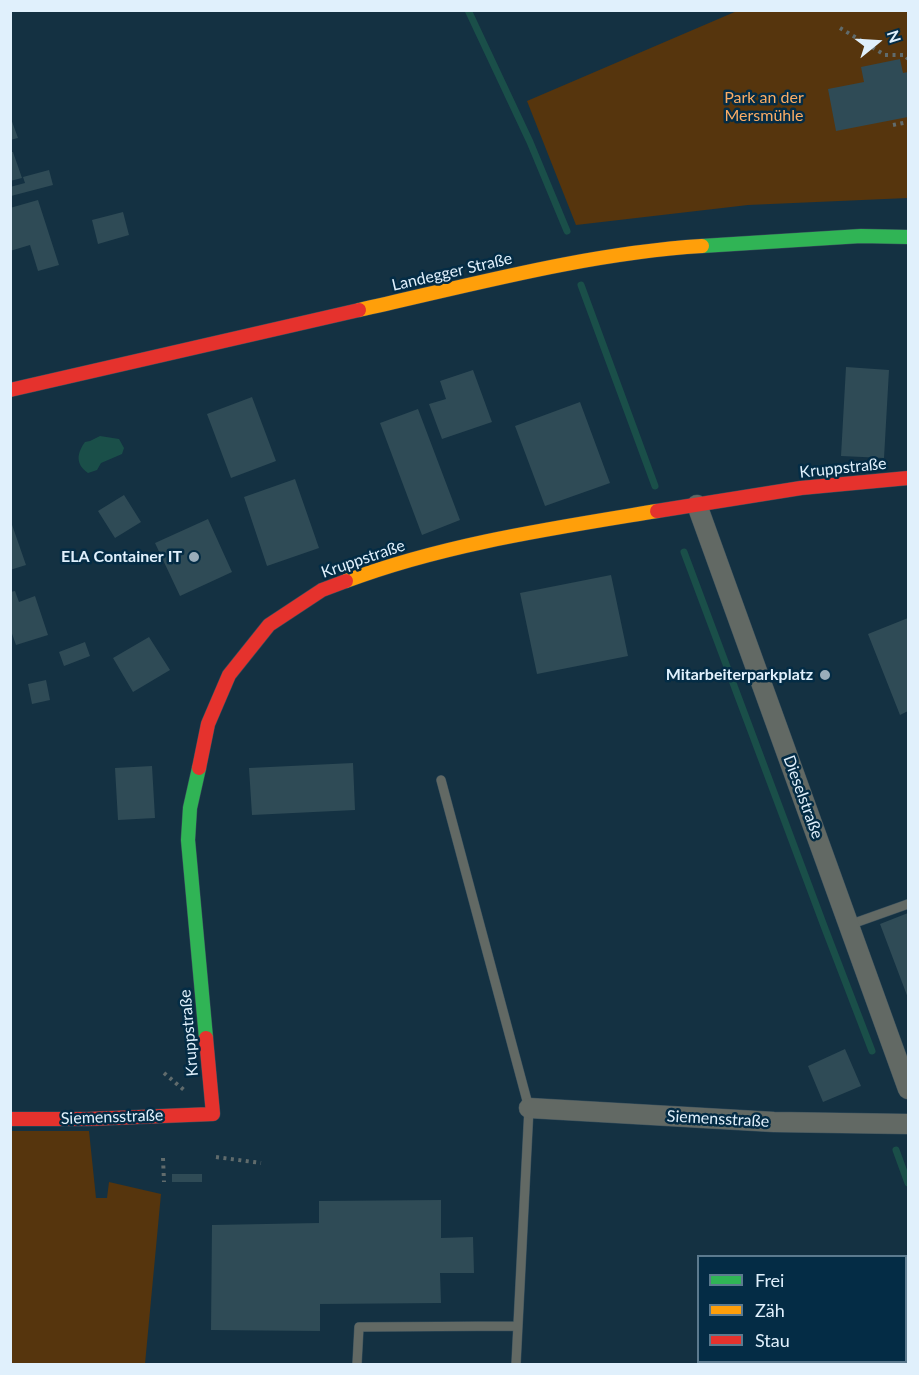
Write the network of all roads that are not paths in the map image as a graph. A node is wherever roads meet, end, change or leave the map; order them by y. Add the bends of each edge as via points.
1 (909, 237) edge
2 (10, 390) edge
3 (909, 478) edge
4 (697, 505) junction
5 (441, 780) dead end
6 (909, 904) edge
7 (849, 925) junction
8 (909, 1089) edge
9 (529, 1108) junction
10 (213, 1113) joint
11 (10, 1119) edge
12 (909, 1124) edge
13 (518, 1326) junction
14 (357, 1365) edge
15 (516, 1365) edge

1 - 2 street, Landegger Straße via 861,236 665,248 531,271
3 - 4 street, Kruppstraße via 801,488
4 - 7 street, Dieselstraße
4 - 10 street, Kruppstraße via 524,533 380,568 322,590 269,625 229,675 208,724 190,808 188,840
5 - 9 lane
6 - 7 lane
7 - 8 street, Dieselstraße
9 - 12 street, Siemensstraße via 774,1122
9 - 13 lane
10 - 11 street, Siemensstraße
13 - 14 lane via 359,1327
13 - 15 lane

